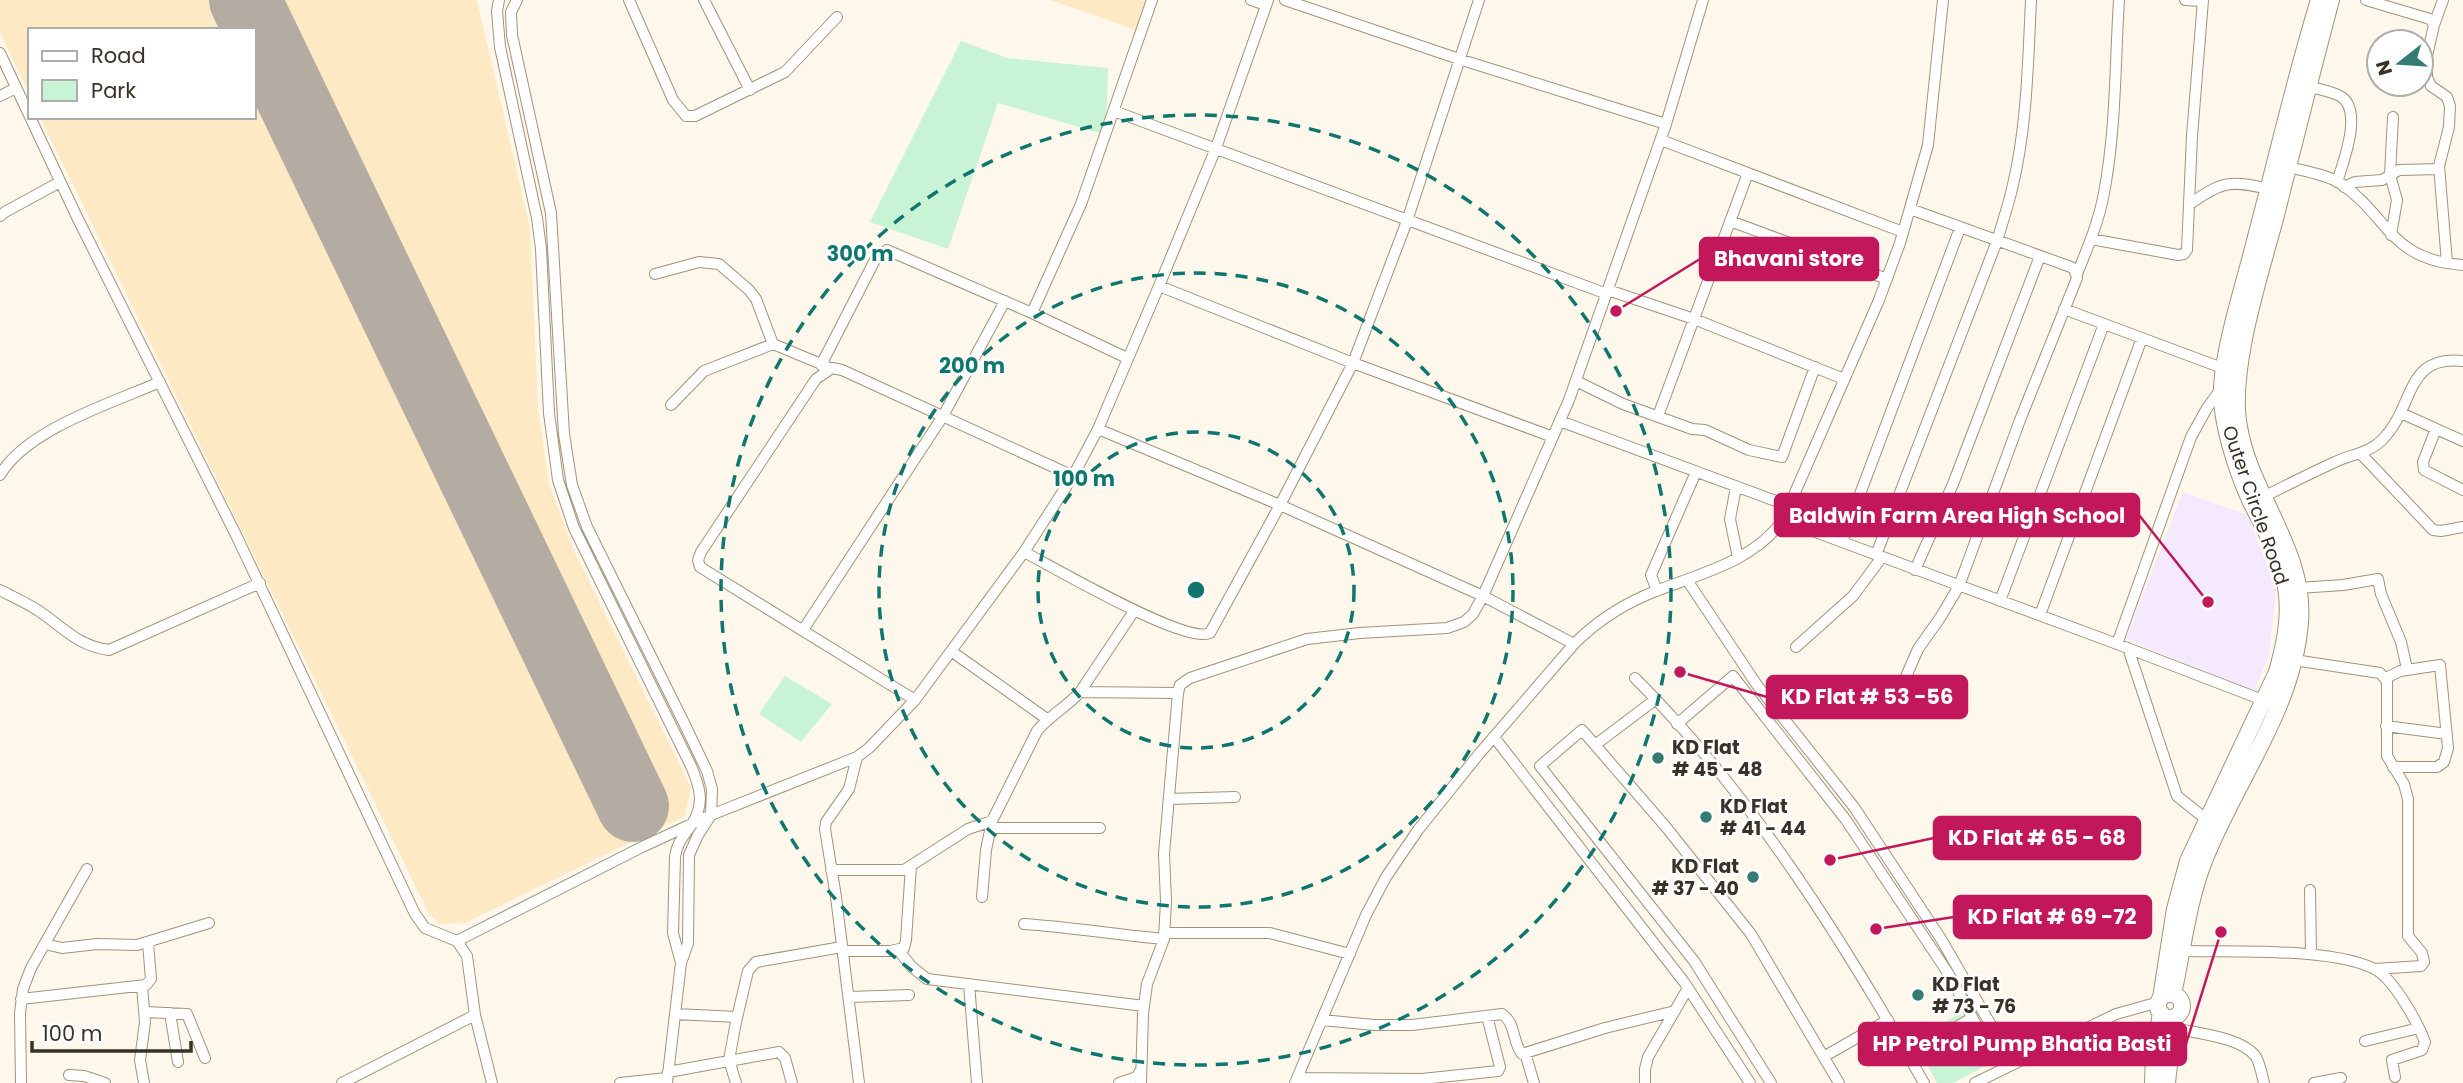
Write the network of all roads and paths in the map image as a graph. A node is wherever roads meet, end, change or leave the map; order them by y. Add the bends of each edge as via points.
1 (499, 0) edge
2 (517, 0) edge
3 (629, 0) edge
4 (704, 0) edge
5 (1152, 0) edge
6 (1251, 0) edge
7 (1285, 0) edge
8 (1479, 0) edge
9 (1703, 0) edge
10 (1943, 0) edge
11 (2031, 0) edge
12 (2119, 0) edge
13 (2185, 0) edge
14 (2203, 0) edge
15 (2319, 0) edge
16 (2331, 0) edge
17 (2367, 0) edge
18 (2443, 0) edge
19 (1267, 3) edge
20 (837, 17) dead end
21 (2434, 24) junction
22 (0, 53) edge
23 (1461, 60) junction
24 (2307, 86) junction
25 (16, 88) junction
26 (750, 90) junction
27 (0, 96) edge
28 (1114, 111) junction
29 (28, 113) edge
30 (2393, 117) dead end
31 (31, 119) edge
32 (1667, 124) junction
33 (1661, 140) junction
34 (1216, 148) junction
35 (2288, 167) junction
36 (2439, 169) junction
37 (1748, 173) junction
38 (2390, 175) junction
39 (60, 182) junction
40 (2341, 184) junction
41 (2269, 189) junction
42 (2190, 204) junction
43 (1910, 209) junction
44 (0, 216) edge
45 (1407, 221) junction
46 (1730, 221) junction
47 (1960, 228) junction
48 (1903, 232) junction
49 (2392, 235) junction
50 (2091, 239) junction
51 (1997, 241) junction
52 (2040, 256) junction
53 (2447, 263) junction
54 (2463, 265) edge
55 (655, 274) dead end
56 (2077, 274) junction
57 (1886, 279) junction
58 (1159, 286) junction
59 (1608, 292) junction
60 (1005, 301) junction
61 (2064, 309) junction
62 (1032, 313) junction
63 (1694, 319) junction
64 (2104, 324) junction
65 (2142, 338) junction
66 (773, 344) junction
67 (1127, 358) junction
68 (2463, 361) edge
69 (1353, 363) junction
70 (827, 366) junction
71 (1815, 367) junction
72 (2225, 369) junction
73 (1844, 379) junction
74 (2239, 379) junction
75 (1576, 381) junction
76 (160, 383) junction
77 (2222, 388) junction
78 (671, 405) dead end
79 (2401, 413) junction
80 (943, 416) junction
81 (1658, 416) junction
82 (1560, 421) junction
83 (1098, 429) junction
84 (2436, 429) junction
85 (1553, 437) junction
86 (2463, 441) edge
87 (2361, 454) junction
88 (1696, 472) junction
89 (0, 475) edge
90 (1073, 475) junction
91 (1736, 487) junction
92 (2463, 489) edge
93 (2263, 497) junction
94 (1280, 505) junction
95 (1789, 506) junction
96 (1783, 520) junction
97 (2463, 527) edge
98 (1842, 542) junction
99 (1024, 552) junction
100 (1879, 556) junction
101 (1738, 558) junction
102 (1915, 570) junction
103 (1687, 580) junction
104 (260, 583) junction
105 (1959, 586) junction
106 (2298, 587) junction
107 (0, 590) edge
108 (1657, 591) junction
109 (1483, 596) junction
110 (2000, 601) junction
111 (1134, 611) junction
112 (2040, 615) junction
113 (803, 630) junction
114 (1574, 644) junction
115 (2123, 646) junction
116 (1797, 647) dead end
117 (951, 651) junction
118 (2294, 660) junction
119 (2407, 669) junction
120 (1635, 678) dead end
121 (2386, 678) junction
122 (1080, 692) junction
123 (1178, 693) junction
124 (1898, 695) dead end
125 (915, 699) junction
126 (1656, 699) junction
127 (2271, 703) junction
128 (1047, 719) junction
129 (1677, 723) junction
130 (2386, 726) junction
131 (2447, 734) junction
132 (1493, 737) junction
133 (1595, 745) junction
134 (857, 757) junction
135 (2393, 766) junction
136 (1235, 797) dead end
137 (1169, 799) junction
138 (711, 815) junction
139 (2207, 820) junction
140 (693, 823) junction
141 (991, 824) junction
142 (1100, 828) dead end
143 (911, 866) junction
144 (88, 869) dead end
145 (831, 870) junction
146 (2310, 890) dead end
147 (982, 897) dead end
148 (209, 923) dead end
149 (1024, 924) dead end
150 (1164, 936) junction
151 (457, 941) junction
152 (148, 943) junction
153 (45, 944) junction
154 (843, 949) junction
155 (899, 951) junction
156 (2182, 951) junction
157 (1350, 954) junction
158 (2311, 954) junction
159 (681, 963) junction
160 (2375, 970) junction
161 (970, 984) junction
162 (142, 986) junction
163 (1688, 988) junction
164 (909, 995) dead end
165 (849, 997) junction
166 (21, 999) junction
167 (1144, 1006) junction
168 (2167, 1009) junction
169 (1675, 1011) junction
170 (145, 1013) junction
171 (170, 1013) junction
172 (675, 1014) junction
173 (475, 1015) junction
174 (1487, 1016) junction
175 (737, 1017) junction
176 (1972, 1018) junction
177 (1322, 1020) junction
178 (1888, 1020) junction
179 (2419, 1028) junction
180 (2365, 1041) dead end
181 (1991, 1052) dead end
182 (1525, 1053) junction
183 (1908, 1055) junction
184 (1825, 1056) junction
185 (205, 1058) dead end
186 (729, 1060) junction
187 (178, 1062) dead end
188 (2013, 1063) junction
189 (1140, 1071) junction
190 (69, 1074) dead end
191 (2395, 1077) dead end
192 (667, 1078) edge
193 (2341, 1078) dead end
194 (356, 1080) edge
195 (1296, 1081) edge
196 (21, 1083) edge
197 (105, 1083) edge
198 (144, 1083) edge
199 (342, 1083) edge
200 (492, 1083) edge
201 (620, 1083) edge
202 (736, 1083) edge
203 (792, 1083) edge
204 (859, 1083) edge
205 (977, 1083) edge
206 (1119, 1083) edge
207 (1141, 1083) edge
208 (1534, 1083) edge
209 (1645, 1083) edge
210 (1750, 1083) edge
211 (1771, 1083) edge
212 (1839, 1083) edge
213 (1924, 1083) edge
214 (1975, 1083) edge
215 (2153, 1083) edge
216 (2167, 1083) edge
217 (2264, 1083) edge
218 (2314, 1083) edge

1 - 140 street via 500,47 541,249 549,413 558,480 574,528 698,783 701,805
2 - 138 street via 511,12 512,35 551,212 564,434 572,485 587,527 707,771
3 - 26 street via 673,100 686,116
4 - 26 street
5 - 28 street
6 - 19 street
7 - 23 street
8 - 23 street
9 - 32 street
10 - 43 street via 1928,145
11 - 51 street via 2020,143
12 - 50 street via 2110,148 2104,194
13 - 14 street
14 - 42 street
15 - 41 main road, Outer Circle Road
16 - 24 main road, Outer Circle Road
17 - 21 street
18 - 21 street
19 - 34 street
20 - 26 street via 794,65
21 - 36 street via 2427,77 2450,106
22 - 25 street
23 - 32 street
23 - 45 street
24 - 35 main road, Outer Circle Road
24 - 40 street via 2339,95 2347,106 2350,136
25 - 27 street
25 - 29 street
28 - 34 street
28 - 62 street via 1081,204
30 - 38 street
31 - 39 street
32 - 33 street
33 - 37 street
33 - 59 street
34 - 45 street
34 - 58 street
35 - 40 street
35 - 74 main road, Outer Circle Road
36 - 38 street via 2406,169
36 - 53 street
37 - 46 street
37 - 48 street
38 - 40 street
38 - 49 street via 2397,195
39 - 44 street
39 - 76 street
40 - 49 street
41 - 42 street via 2240,182 2212,188
41 - 72 main road, Outer Circle Road
42 - 50 street via 2184,254
43 - 47 street
43 - 48 street
45 - 59 street
45 - 69 street
46 - 57 street
46 - 63 street
47 - 51 street
47 - 98 street
48 - 57 street
49 - 53 street via 2416,254
50 - 56 street
51 - 52 street
51 - 100 street
52 - 56 street via 2071,267
52 - 102 street via 1954,484
53 - 54 street
55 - 66 street via 699,262 719,264 757,299
56 - 61 street
57 - 73 street
58 - 67 street
58 - 69 street
59 - 63 street
59 - 75 street
60 - 62 street
60 - 70 street via 887,250 875,260
60 - 80 street
61 - 64 street
61 - 105 street
62 - 67 street
63 - 71 street
63 - 81 street
64 - 65 street
64 - 110 street
65 - 72 street
65 - 112 street
66 - 70 street
66 - 78 street via 704,371
67 - 83 street
68 - 79 street via 2451,359 2420,371
69 - 85 street
69 - 94 street
70 - 80 street
70 - 113 street via 698,560 706,572
71 - 73 street
71 - 81 street via 1782,457 1749,450
72 - 77 main road, Outer Circle Road
73 - 95 street
74 - 77 street
74 - 93 main road, Outer Circle Road via 2238,427
75 - 81 street
75 - 82 street
76 - 89 street via 46,432 18,452
76 - 104 street
77 - 115 street via 2191,438
77 - 127 main road, Outer Circle Road via 2229,438 2284,576 2286,640
79 - 84 street
79 - 87 street via 2382,441
80 - 90 street
80 - 113 street
82 - 85 street
82 - 88 street
83 - 90 street
83 - 94 street
84 - 86 street
84 - 92 street via 2424,470
85 - 109 street
87 - 93 street
87 - 97 street via 2433,530
88 - 91 street
88 - 108 street via 1651,575
90 - 99 street
91 - 95 street
91 - 101 street via 1730,519
93 - 106 main road, Outer Circle Road
94 - 109 street
94 - 111 street via 1210,633 1198,636
95 - 96 street
96 - 98 street
96 - 101 street via 1771,537
98 - 100 street
99 - 111 street
99 - 117 street
100 - 102 street
100 - 116 street via 1853,596
101 - 103 street
102 - 105 street
103 - 108 street
103 - 188 street via 1758,685 1854,807 1941,939
104 - 107 street via 109,650 79,642 37,610
104 - 151 street via 415,914 425,928
105 - 110 street
105 - 124 street via 1918,649
106 - 118 main road, Outer Circle Road via 2300,621
106 - 119 street via 2378,579
108 - 114 street via 1590,627
109 - 114 street
109 - 123 street via 1473,614 1456,626 1307,639 1190,678
110 - 112 street
111 - 122 street
112 - 115 street
113 - 125 street
114 - 132 street
115 - 127 street
115 - 139 street via 2177,796
117 - 125 street
117 - 128 street
118 - 121 street via 2380,673
118 - 127 main road, Outer Circle Road
119 - 121 street
119 - 131 street via 2441,667
120 - 126 street
121 - 130 street
122 - 123 street
122 - 128 street
123 - 137 street
125 - 134 street
126 - 129 street
126 - 133 street
127 - 139 main road, Outer Circle Road
127 - 156 main road, Outer Circle Road via 2205,857
128 - 141 street
129 - 176 street via 1733,676 1846,820 1948,973
129 - 178 street via 1751,810
130 - 131 street
130 - 135 street via 2387,756
131 - 135 street via 2448,748 2441,765
132 - 157 street via 1386,877
132 - 163 street
133 - 184 street via 1751,934
133 - 211 street via 1582,730 1540,766 1694,961
134 - 138 street
134 - 145 street via 849,789 826,822
135 - 160 street via 2408,799 2408,936 2424,962
136 - 137 street
137 - 150 street
138 - 140 street
138 - 159 street via 689,855 688,943
139 - 168 main road, Outer Circle Road via 2188,861 2175,909
140 - 151 street
140 - 159 street via 676,846 674,858 673,933
141 - 142 street
141 - 143 street via 968,829
141 - 147 street
143 - 145 street via 891,871
143 - 155 street via 906,940
144 - 153 street
145 - 154 street
146 - 158 street
148 - 152 street
149 - 150 street
150 - 157 street via 1270,933
150 - 167 street
151 - 173 street via 467,956
152 - 153 street via 62,948
152 - 162 street via 151,979
153 - 166 street
154 - 155 street
154 - 165 street
154 - 175 street via 757,962 748,971
155 - 161 street via 927,979
156 - 158 street
156 - 168 main road, Outer Circle Road
157 - 177 street
158 - 160 street
159 - 172 street
160 - 179 street via 2389,980
161 - 167 street
161 - 205 street
162 - 166 street
162 - 170 street
163 - 169 street
163 - 210 street
164 - 165 street
165 - 204 street
166 - 196 street
167 - 189 street
168 - 188 street via 2116,1014
168 - 215 main road via 2154,1054
168 - 216 main road
168 - 217 street via 2250,1051 2257,1058
169 - 182 street
169 - 209 street via 1648,1057
170 - 171 street
170 - 198 street via 140,1060
171 - 185 street via 189,1016
171 - 187 street
172 - 175 street
172 - 192 street
173 - 194 street
173 - 200 street
174 - 177 street via 1412,1025
174 - 182 street via 1507,1016 1519,1052
174 - 195 street via 1498,1071 1422,1079
175 - 186 street
176 - 181 street
176 - 183 street
177 - 195 street
178 - 183 street
178 - 184 street
179 - 180 street
179 - 191 street via 2424,1046 2392,1060
182 - 208 street
183 - 213 street
184 - 212 street
186 - 192 street
186 - 202 street
186 - 203 street via 779,1052
188 - 214 street
189 - 206 street via 1137,1077
189 - 207 street
190 - 197 street
192 - 201 street
193 - 218 street
194 - 199 street

